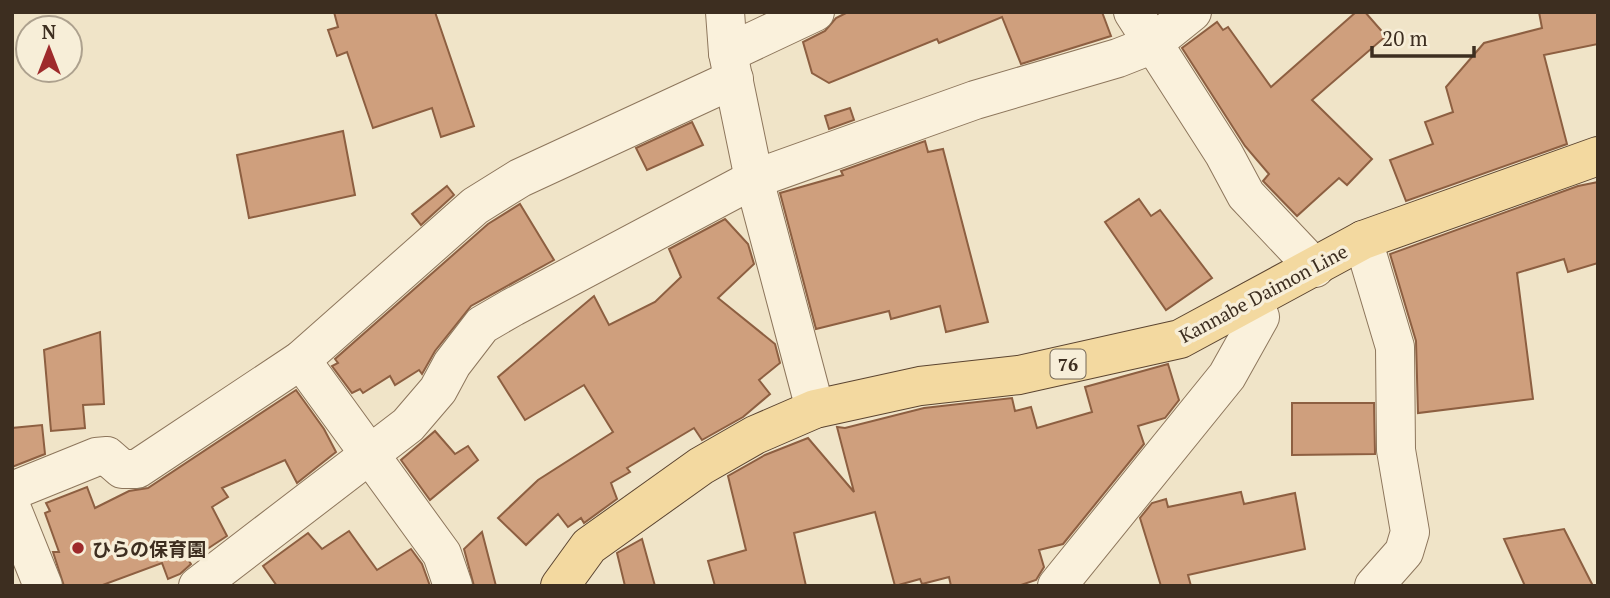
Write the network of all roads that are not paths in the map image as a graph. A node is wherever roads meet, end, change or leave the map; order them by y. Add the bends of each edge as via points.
1 (725, 12) edge
2 (816, 12) edge
3 (1133, 12) edge
4 (1192, 12) edge
5 (1151, 45) junction
6 (731, 66) junction
7 (1598, 156) edge
8 (754, 179) junction
9 (1363, 240) junction
10 (1315, 268) junction
11 (1253, 300) junction
12 (302, 360) junction
13 (815, 409) junction
14 (370, 455) junction
15 (12, 491) edge
16 (12, 509) edge
17 (43, 586) edge
18 (198, 586) edge
19 (453, 586) edge
20 (560, 586) edge
21 (1057, 586) edge
22 (1374, 586) edge

1 - 6 street
2 - 6 street
3 - 5 street
4 - 5 street
5 - 8 street via 975,100
5 - 10 street via 1246,195
6 - 8 street
6 - 12 street via 475,206
7 - 9 main road, Kannabe Daimon Line / 76
8 - 13 street
8 - 14 street via 482,325 408,425
9 - 10 main road, Kannabe Daimon Line / 76
9 - 22 street via 1395,347 1396,450 1410,532 1404,552
10 - 11 main road, Kannabe Daimon Line / 76
11 - 13 main road, Kannabe Daimon Line / 76 via 1180,340 1019,375 920,386
11 - 21 street via 1260,317 1227,376
12 - 14 street
12 - 15 street via 137,469 122,469 107,456 96,457
13 - 20 main road, Kannabe Daimon Line / 76 via 755,435 701,466 589,546
14 - 18 street
14 - 19 street via 442,554
16 - 17 street

